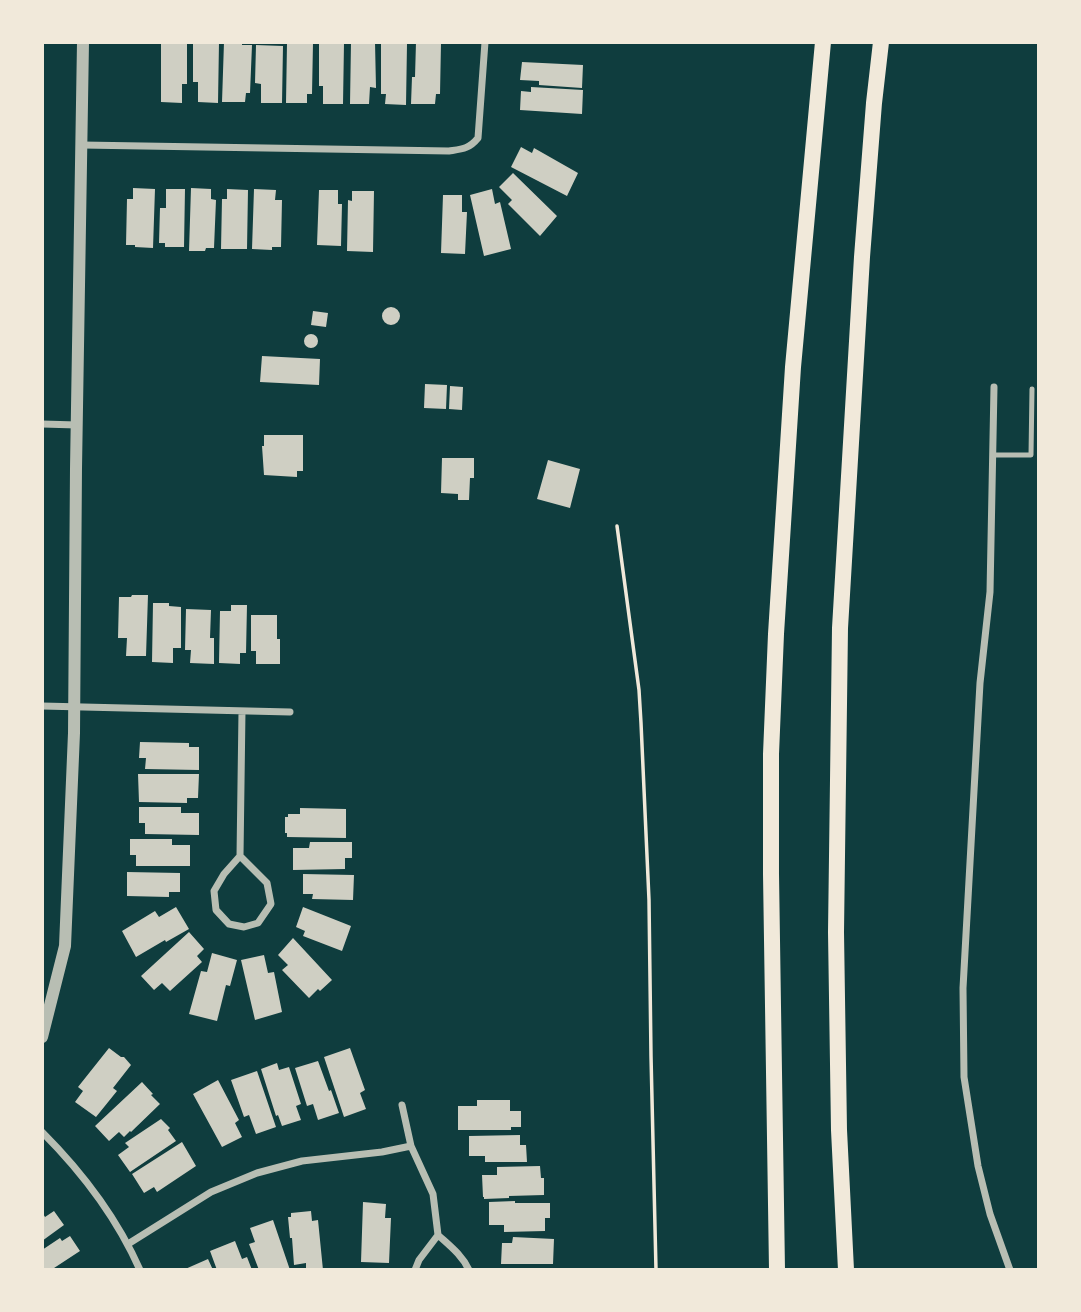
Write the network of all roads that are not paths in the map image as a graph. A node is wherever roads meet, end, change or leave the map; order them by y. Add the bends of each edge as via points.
1 (83, 42) edge
2 (485, 42) edge
3 (823, 42) edge
4 (881, 42) edge
5 (82, 145) junction
6 (994, 387) dead end
7 (1032, 389) dead end
8 (42, 424) edge
9 (77, 425) junction
10 (993, 455) junction
11 (42, 706) edge
12 (75, 707) junction
13 (242, 711) junction
14 (290, 712) dead end
15 (240, 856) junction
16 (42, 1037) edge
17 (402, 1105) dead end
18 (42, 1132) edge
19 (411, 1146) junction
20 (438, 1235) junction
21 (128, 1244) junction
22 (140, 1270) edge
23 (415, 1270) edge
24 (468, 1270) edge
25 (777, 1270) edge
26 (846, 1270) edge
27 (1010, 1270) edge

1 - 5 street
2 - 5 street via 478,138 462,149
3 - 25 main road via 793,367 771,754
4 - 26 main road via 862,257 840,628 836,932
5 - 9 street
6 - 10 street
7 - 10 lane via 1031,455
8 - 9 street
9 - 12 street
10 - 27 street via 990,592 980,683 962,1032 978,1166
11 - 12 street
12 - 13 street
12 - 16 street via 65,946
13 - 14 street
13 - 15 street
15 - 15 street via 214,891 216,910 229,924 244,927 258,923 271,904 267,883
17 - 19 street
18 - 21 street via 69,1159
19 - 20 street via 433,1194
19 - 21 street via 302,1161 257,1173 211,1192
20 - 23 street
20 - 24 street
21 - 22 street

